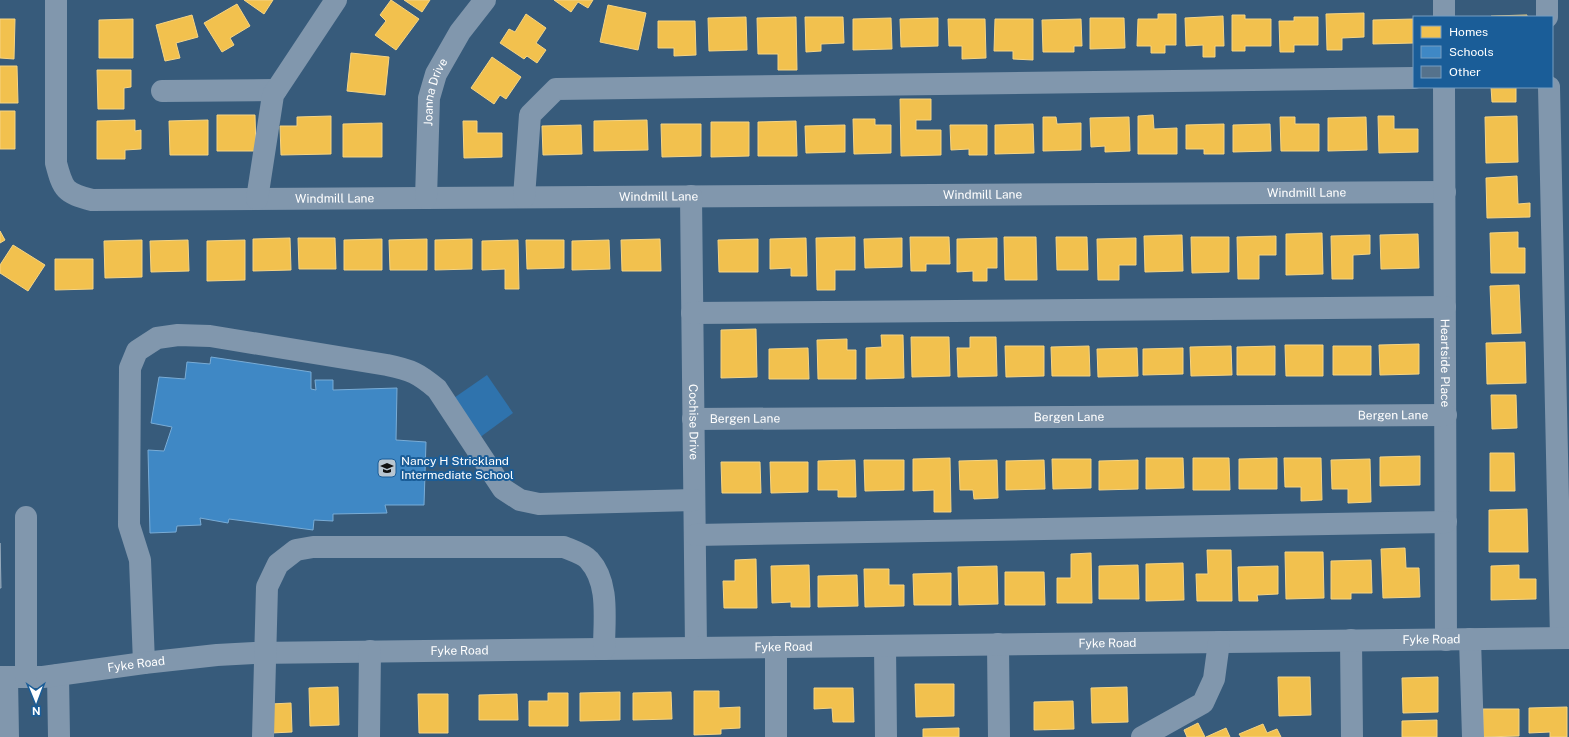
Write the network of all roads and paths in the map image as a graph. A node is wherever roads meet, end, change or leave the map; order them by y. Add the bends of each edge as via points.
1 (56, 0) edge
2 (336, 0) edge
3 (485, 0) edge
4 (1444, 0) edge
5 (1547, 0) edge
6 (1444, 16) edge
7 (1547, 16) edge
8 (1413, 78) edge
9 (1444, 88) edge
10 (1549, 88) edge
11 (162, 90) dead end
12 (276, 90) junction
13 (1445, 192) junction
14 (691, 196) junction
15 (524, 197) junction
16 (426, 198) junction
17 (256, 199) junction
18 (1445, 307) junction
19 (692, 312) junction
20 (1446, 415) junction
21 (693, 419) junction
22 (694, 500) junction
23 (26, 517) dead end
24 (1446, 522) junction
25 (694, 535) junction
26 (1565, 638) edge
27 (1470, 639) junction
28 (1351, 640) junction
29 (1446, 640) junction
30 (1219, 642) junction
31 (998, 644) junction
32 (885, 646) junction
33 (776, 647) junction
34 (696, 648) junction
35 (604, 649) junction
36 (370, 651) junction
37 (264, 653) junction
38 (144, 663) junction
39 (58, 675) junction
40 (11, 677) edge
41 (5, 733) edge
42 (59, 737) edge
43 (263, 737) edge
44 (369, 737) edge
45 (776, 737) edge
46 (886, 737) edge
47 (999, 737) edge
48 (1142, 737) edge
49 (1352, 737) edge
50 (1473, 737) edge

1 - 17 street, Windmill Lane via 56,163 61,182 68,192 92,200
2 - 12 street
3 - 16 street, Joanna Drive via 460,32 436,74 429,98
4 - 6 street
5 - 7 street
8 - 15 street via 556,90 530,114
9 - 13 street, Heartside Place
10 - 26 street
11 - 12 street
12 - 17 street via 273,95
13 - 14 street, Windmill Lane
13 - 18 street, Heartside Place
14 - 15 street, Windmill Lane
14 - 19 street, Cochise Drive
15 - 16 street, Windmill Lane
16 - 17 street, Windmill Lane
18 - 19 street
18 - 20 street, Heartside Place
19 - 21 street, Cochise Drive
20 - 21 street, Bergen Lane
20 - 24 street, Heartside Place
21 - 22 street, Cochise Drive
22 - 25 street, Cochise Drive
22 - 38 street via 539,504 520,500 503,489 437,389 410,370 210,336 178,335 157,338 137,351 130,368 129,524 140,560
23 - 40 street
24 - 25 street
24 - 29 street, Heartside Place
25 - 34 street, Cochise Drive
26 - 27 street, Fyke Road
27 - 29 street, Fyke Road
27 - 50 street
28 - 29 street, Fyke Road
28 - 30 street, Fyke Road
28 - 49 street
30 - 31 street, Fyke Road
30 - 48 street via 1214,679 1203,703
31 - 32 street, Fyke Road
31 - 47 street
32 - 33 street, Fyke Road
32 - 46 street
33 - 34 street, Fyke Road
33 - 45 street
34 - 35 street, Fyke Road
35 - 36 street, Fyke Road
35 - 37 street via 605,601 601,580 588,559 564,547 313,547 296,550 278,564 267,587
36 - 37 street, Fyke Road
36 - 44 street
37 - 38 street, Fyke Road
37 - 43 street via 266,674
38 - 39 street, Fyke Road
39 - 40 street, Fyke Road
39 - 42 street
40 - 41 street

